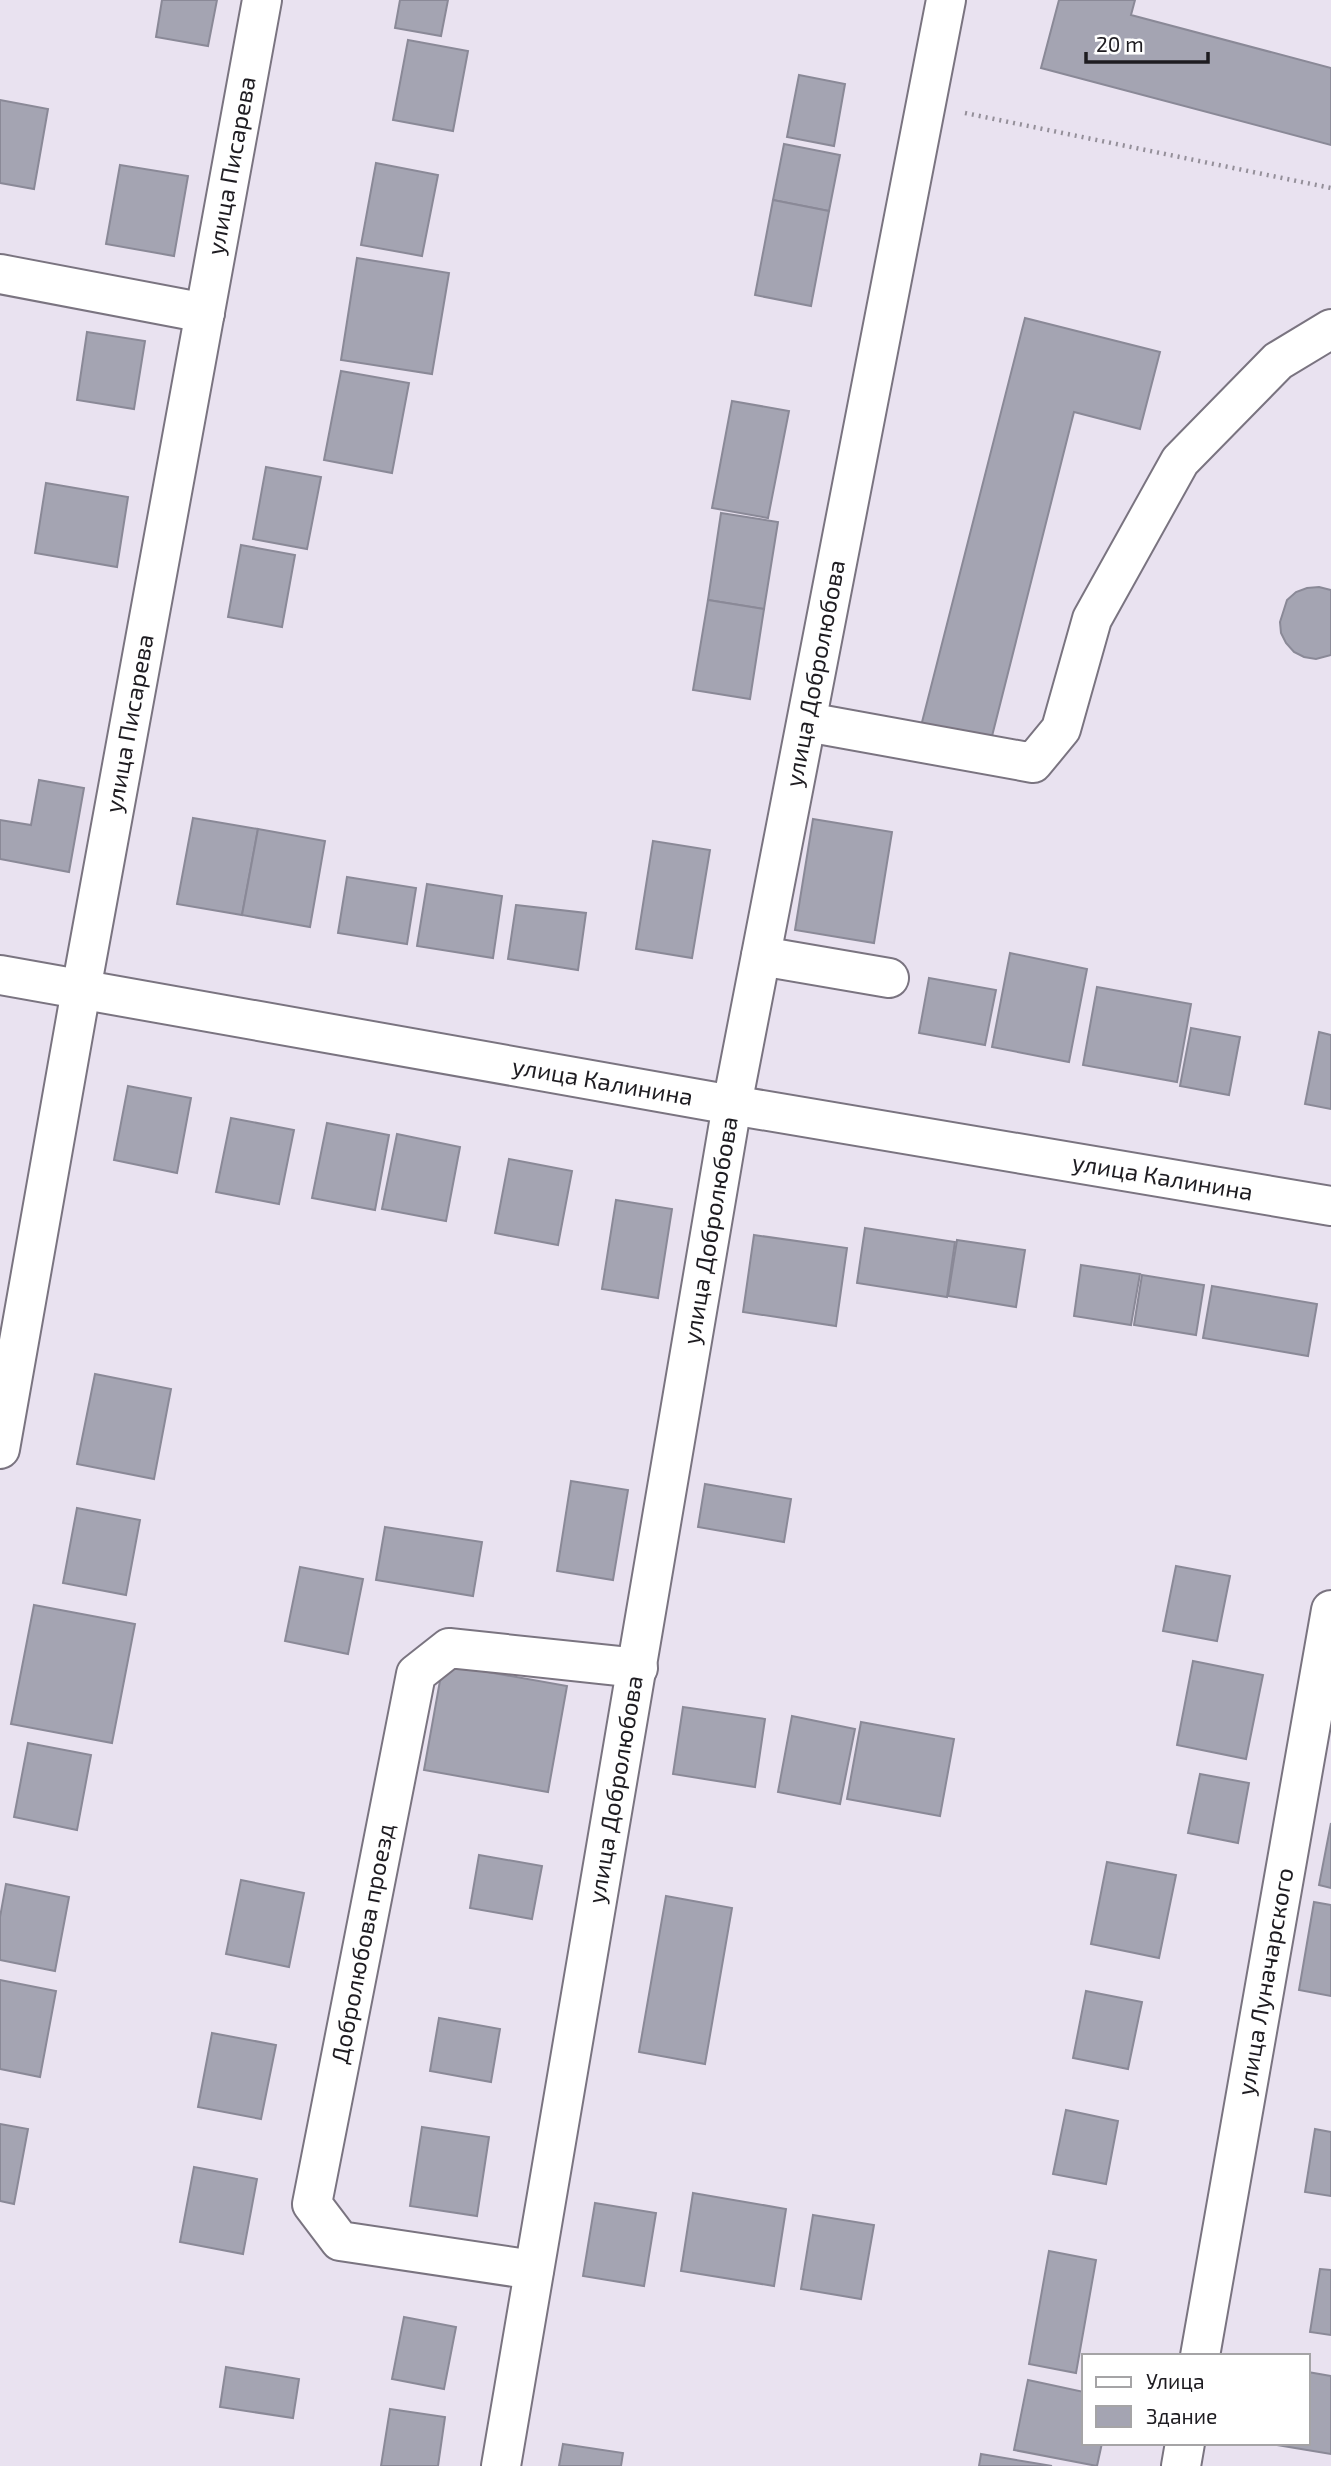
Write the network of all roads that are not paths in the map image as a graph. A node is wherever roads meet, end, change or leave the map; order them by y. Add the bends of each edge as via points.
1 (262, 0) edge
2 (946, 0) edge
3 (0, 274) edge
4 (205, 313) junction
5 (1331, 329) edge
6 (807, 722) junction
7 (761, 956) junction
8 (0, 975) edge
9 (889, 978) dead end
10 (81, 990) junction
11 (732, 1105) junction
12 (1331, 1206) edge
13 (0, 1450) edge
14 (1331, 1610) edge
15 (638, 1668) junction
16 (534, 2270) junction
17 (1200, 2354) edge
18 (1185, 2445) edge
19 (501, 2466) edge
20 (1181, 2466) edge

1 - 4 street, улица Писарева
2 - 6 street, улица Добролюбова
3 - 4 street
4 - 10 street, улица Писарева
5 - 6 street via 1278,361 1180,461 1092,619 1061,729 1033,763
6 - 7 street, улица Добролюбова
7 - 9 street
7 - 11 street, улица Добролюбова
8 - 10 street, улица Калинина
10 - 11 street, улица Калинина
10 - 13 street, улица Писарева
11 - 12 street, улица Калинина
11 - 15 street, улица Добролюбова
14 - 17 street, улица Луначарского
15 - 16 street, улица Добролюбова
15 - 16 street, Добролюбова проезд via 449,1648 415,1674 312,2204 340,2241
16 - 19 street, улица Добролюбова
18 - 20 street

